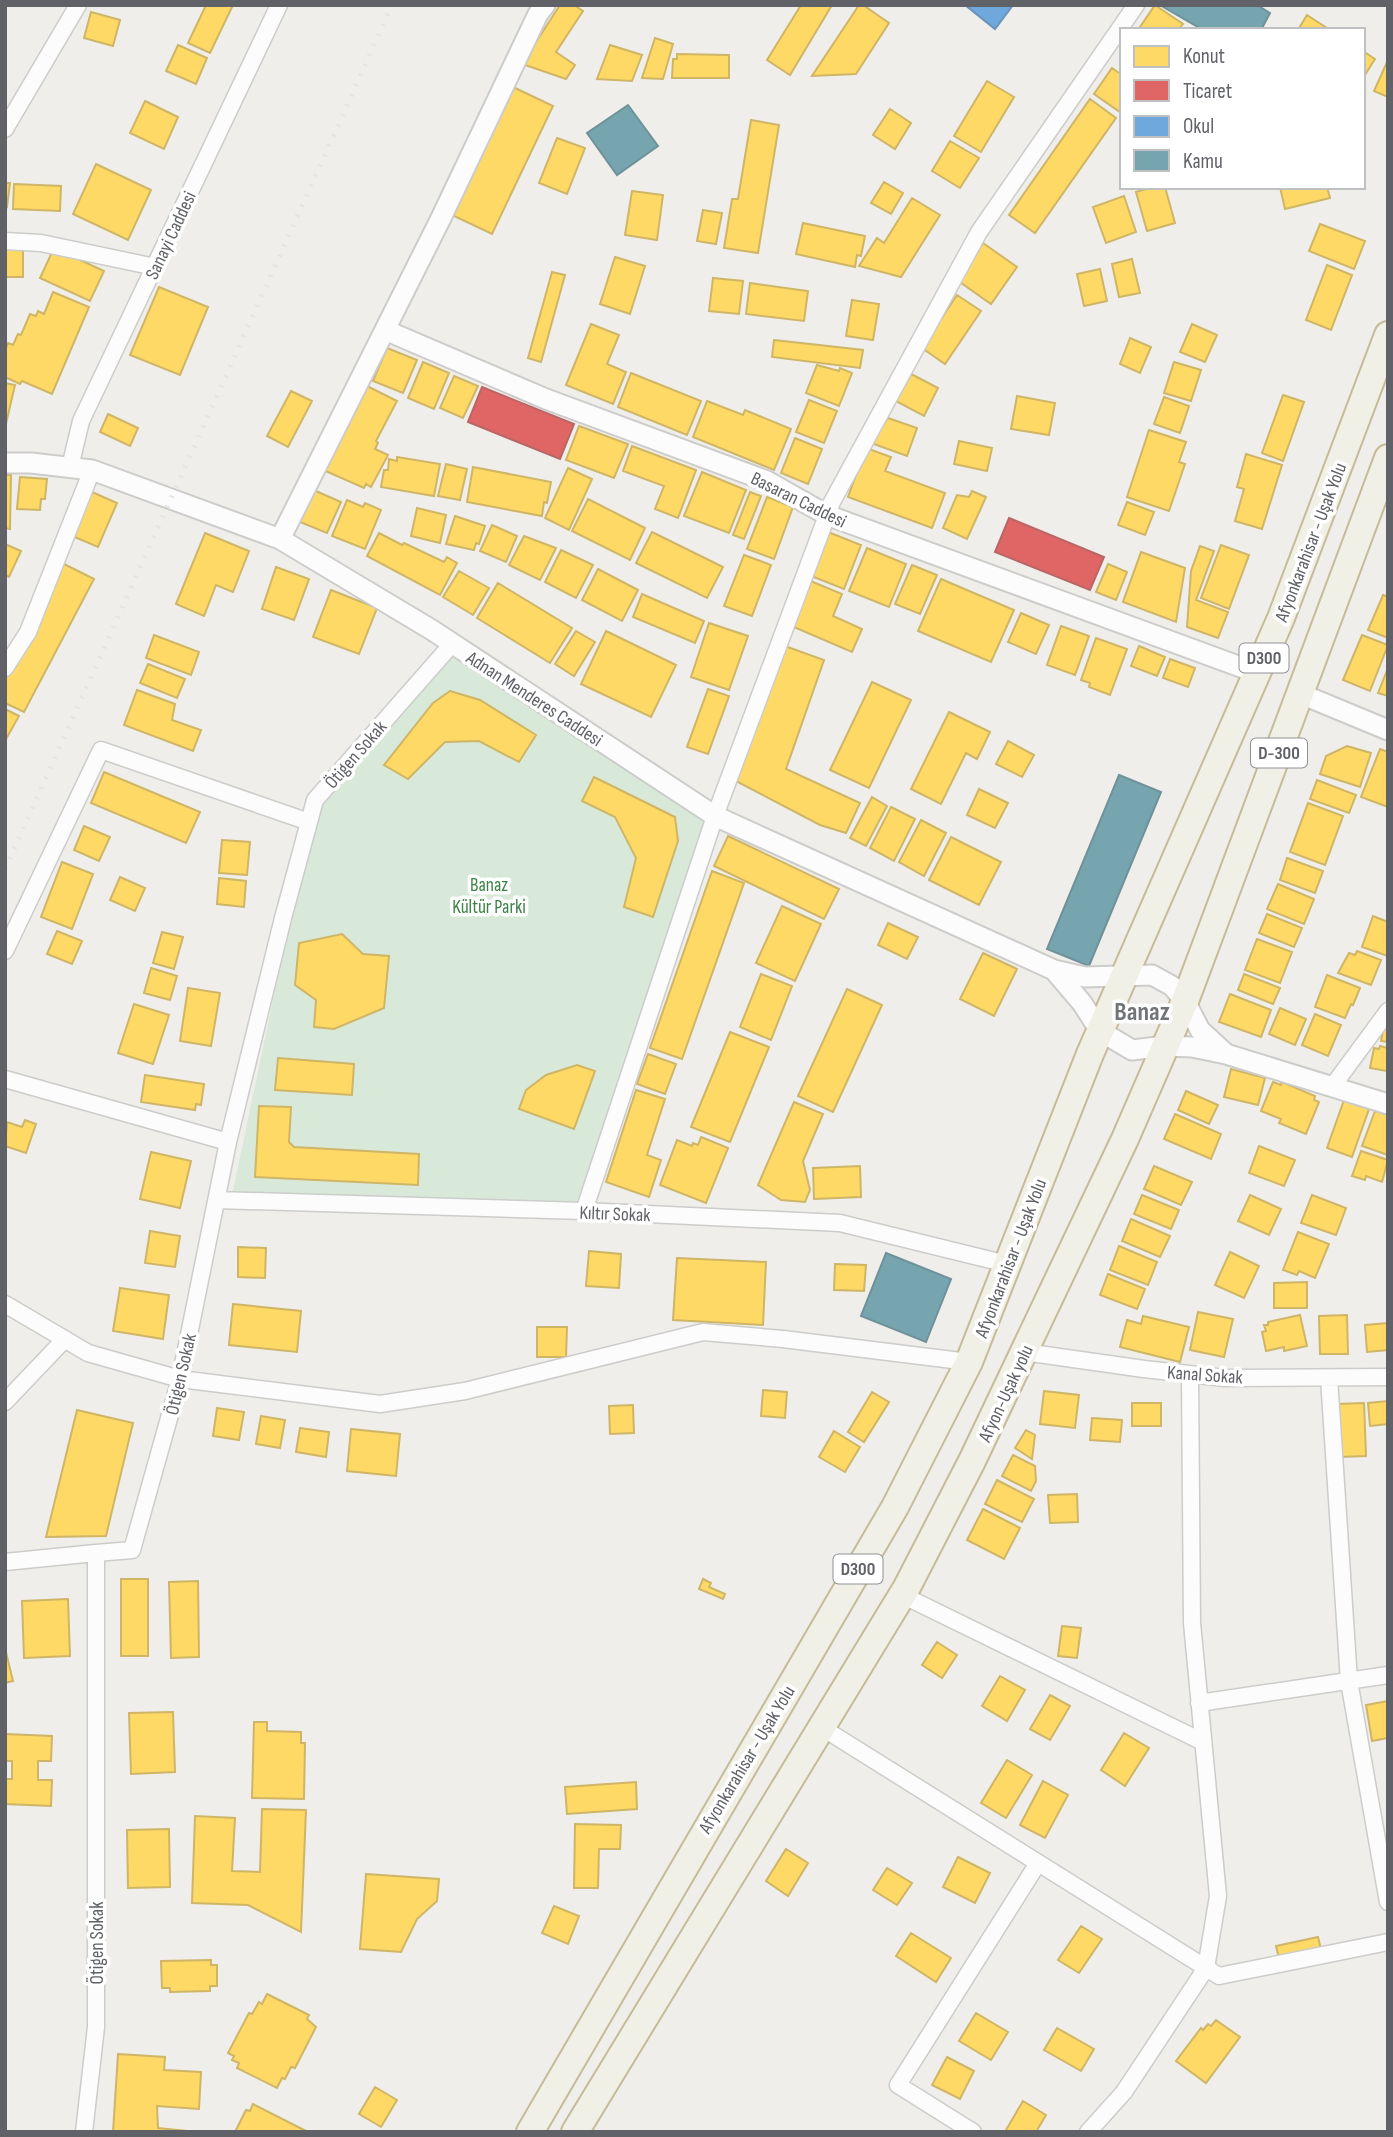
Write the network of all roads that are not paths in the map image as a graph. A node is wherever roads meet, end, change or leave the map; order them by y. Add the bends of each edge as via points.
1 (78, 5) edge
2 (279, 5) edge
3 (545, 5) edge
4 (1136, 5) edge
5 (1120, 28) edge
6 (1120, 28) edge
7 (5, 129) edge
8 (5, 241) edge
9 (155, 267) junction
10 (385, 330) junction
11 (1388, 335) edge
12 (1388, 458) edge
13 (5, 463) edge
14 (70, 467) junction
15 (92, 470) junction
16 (827, 516) junction
17 (279, 538) junction
18 (452, 644) junction
19 (5, 668) edge
20 (1257, 673) junction
21 (1301, 694) junction
22 (1388, 730) edge
23 (715, 816) junction
24 (309, 822) junction
25 (5, 951) edge
26 (1054, 970) junction
27 (1124, 975) junction
28 (1185, 1001) junction
29 (1388, 1011) edge
30 (1100, 1031) junction
31 (1166, 1046) junction
32 (1226, 1054) junction
33 (5, 1079) edge
34 (1332, 1087) junction
35 (1388, 1104) edge
36 (228, 1142) junction
37 (217, 1200) junction
38 (584, 1212) junction
39 (1007, 1264) junction
40 (5, 1304) edge
41 (65, 1339) junction
42 (1024, 1352) junction
43 (969, 1362) junction
44 (1190, 1374) junction
45 (1388, 1377) edge
46 (1329, 1378) junction
47 (180, 1379) junction
48 (5, 1402) edge
49 (96, 1553) junction
50 (5, 1562) edge
51 (902, 1595) junction
52 (1388, 1675) edge
53 (1349, 1681) junction
54 (1199, 1703) junction
55 (821, 1727) junction
56 (1203, 1741) junction
57 (1038, 1863) junction
58 (1388, 1902) edge
59 (1388, 1942) edge
60 (1206, 1968) junction
61 (84, 2132) edge
62 (530, 2132) edge
63 (575, 2132) edge
64 (973, 2132) edge
65 (1088, 2132) edge

1 - 7 street
2 - 9 street, Sanayi Caddesi
3 - 10 street
4 - 5 street
6 - 16 street via 979,232
8 - 9 street via 41,243
9 - 14 street, Sanayi Caddesi via 81,421
10 - 16 street, Basaran Caddesi via 546,399 767,481
10 - 17 street
11 - 20 highway, Afyonkarahisar - Uşak Yolu / D300
12 - 21 highway, D-300
13 - 14 street, Adnan Menderes Caddesi
14 - 15 street, Adnan Menderes Caddesi
15 - 17 street, Adnan Menderes Caddesi
15 - 19 street via 28,632
16 - 20 street, Basaran Caddesi
16 - 23 street
17 - 18 street, Adnan Menderes Caddesi
18 - 23 street, Adnan Menderes Caddesi
18 - 24 street, Ötigen Sokak via 316,800
20 - 27 highway, Afyonkarahisar - Uşak Yolu / D300
21 - 22 street
21 - 28 highway, D-300
23 - 26 street, Adnan Menderes Caddesi
23 - 38 street
24 - 25 street via 101,750
24 - 36 street, Ötigen Sokak
26 - 27 street via 1085,977
26 - 30 street
27 - 28 street via 1152,975 1172,986
27 - 30 highway, Afyonkarahisar - Uşak Yolu / D300
28 - 31 highway, D-300
28 - 32 street via 1200,1030
29 - 34 street
30 - 31 street via 1132,1050
30 - 39 highway, Afyonkarahisar - Uşak Yolu / D300
31 - 32 street
31 - 42 highway, Afyon-Uşak yolu / D300
32 - 34 street
33 - 36 street
34 - 35 street
36 - 37 street, Ötigen Sokak
37 - 38 street, Kıltır Sokak
37 - 47 street, Ötigen Sokak
38 - 39 street, Kıltır Sokak via 840,1223
39 - 43 highway, Afyonkarahisar - Uşak Yolu / D300
40 - 41 street
41 - 47 street via 88,1353
41 - 48 street
42 - 44 street, Kanal Sokak
42 - 51 highway, Afyon-Uşak yolu / D300
43 - 47 street via 703,1332 466,1391 380,1404
43 - 62 highway, Afyonkarahisar - Uşak Yolu / D300 via 895,1507
44 - 46 street, Kanal Sokak
44 - 54 street via 1192,1623
45 - 46 street, Kanal Sokak
46 - 53 street
47 - 49 street, Ötigen Sokak via 132,1550
49 - 50 street
49 - 61 street, Ötigen Sokak via 96,2027
51 - 55 highway, Afyon-Uşak yolu / D300
51 - 56 street
52 - 53 street
53 - 54 street
53 - 58 street
54 - 56 street
55 - 57 street
55 - 63 highway, D300
56 - 60 street via 1218,1896
57 - 60 street
57 - 64 street via 898,2085
59 - 60 street via 1219,1976
60 - 65 street via 1124,2092

